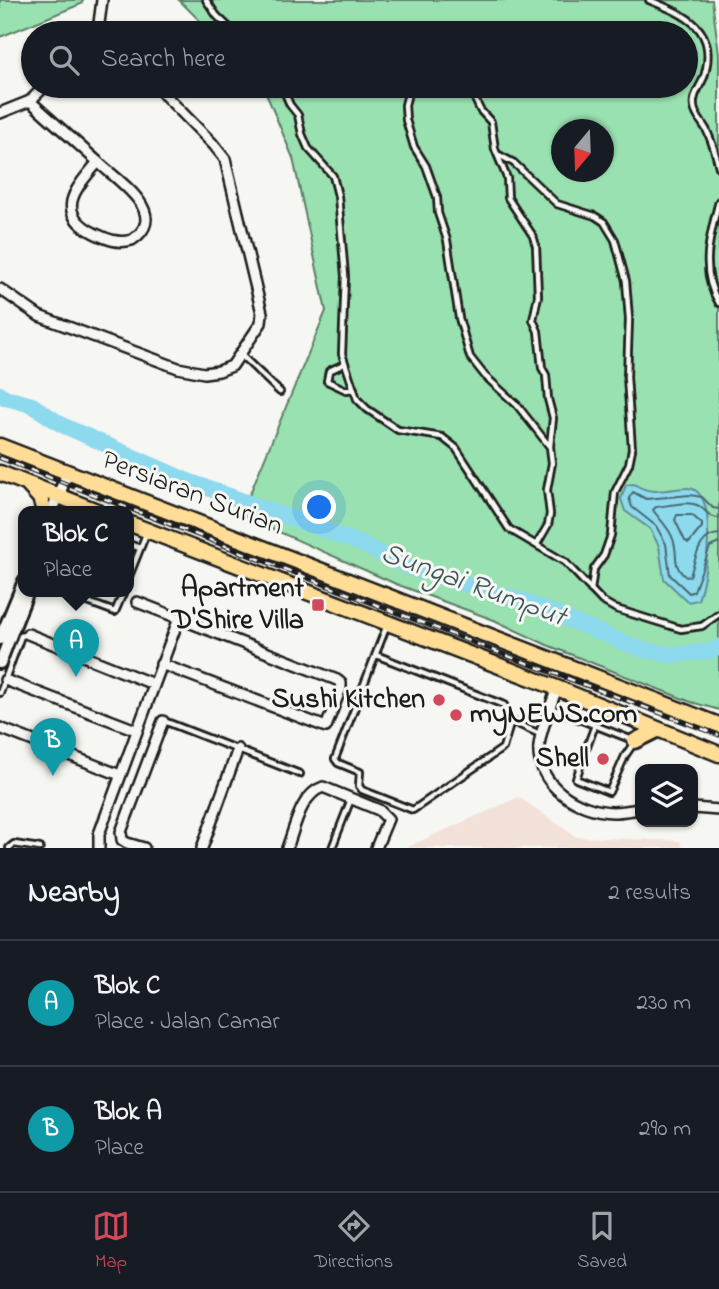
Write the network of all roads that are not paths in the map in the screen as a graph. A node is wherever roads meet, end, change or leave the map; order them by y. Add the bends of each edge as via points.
1 (102, 0) edge
2 (206, 0) edge
3 (649, 0) edge
4 (99, 21) edge
5 (222, 21) edge
6 (692, 21) edge
7 (698, 26) edge
8 (698, 89) edge
9 (168, 98) edge
10 (286, 98) edge
11 (407, 98) edge
12 (474, 98) edge
13 (695, 98) edge
14 (30, 100) joint
15 (0, 113) edge
16 (499, 155) junction
17 (98, 162) junction
18 (719, 167) edge
19 (719, 201) edge
20 (0, 289) edge
21 (719, 303) edge
22 (241, 355) junction
23 (344, 364) junction
24 (354, 389) junction
25 (280, 392) dead end
26 (0, 446) edge
27 (550, 447) junction
28 (0, 473) edge
29 (71, 473) junction
30 (27, 484) junction
31 (61, 502) edge
32 (42, 506) edge
33 (134, 525) edge
34 (148, 530) junction
35 (537, 544) junction
36 (134, 546) edge
37 (140, 548) junction
38 (134, 564) edge
39 (591, 590) junction
40 (18, 594) edge
41 (26, 597) edge
42 (74, 597) edge
43 (121, 597) edge
44 (137, 602) dead end
45 (719, 614) edge
46 (179, 618) junction
47 (387, 623) junction
48 (29, 634) joint
49 (0, 639) edge
50 (376, 655) junction
51 (0, 663) edge
52 (161, 664) junction
53 (5, 680) junction
54 (153, 684) junction
55 (557, 688) junction
56 (0, 693) edge
57 (550, 707) junction
58 (163, 721) joint
59 (511, 721) junction
60 (595, 725) junction
61 (719, 725) edge
62 (0, 728) edge
63 (136, 730) junction
64 (657, 730) junction
65 (542, 735) junction
66 (635, 741) junction
67 (587, 747) dead end
68 (238, 749) junction
69 (719, 754) edge
70 (582, 761) dead end
71 (300, 774) dead end
72 (120, 775) junction
73 (352, 799) junction
74 (698, 808) edge
75 (635, 810) edge
76 (719, 810) edge
77 (9, 848) edge
78 (40, 848) edge
79 (99, 848) edge
80 (144, 848) edge
81 (202, 848) edge
82 (288, 848) edge
83 (332, 848) edge
84 (376, 848) edge

1 - 4 street
2 - 5 lane
3 - 6 lane
7 - 8 lane via 708,59
9 - 22 street via 225,159 262,313 261,323
10 - 23 lane via 298,114 308,148 333,176 338,196 345,276
11 - 27 lane via 406,120 437,197 470,357
12 - 16 lane via 491,122
13 - 18 lane via 694,110 710,137
14 - 15 street
14 - 17 street
16 - 27 lane via 508,178 508,198 536,246 538,296 533,320 553,418
16 - 39 lane via 514,163 557,204 604,222 615,240 626,281 632,449 615,492 611,535 594,569
17 - 17 street via 143,204 144,228 132,240 107,239 80,225 72,215 75,191
19 - 21 lane via 707,262
20 - 22 street via 38,316 191,372 219,371 232,366
22 - 25 lane
23 - 24 lane
23 - 24 lane via 330,371 327,381
24 - 35 lane via 367,409 398,430 448,441 509,529
26 - 29 main road, Persiaran Surian
27 - 35 lane via 550,514
28 - 30 main road, Persiaran Surian
29 - 31 street
29 - 61 main road, Persiaran Surian
30 - 31 main road, Persiaran Surian
30 - 32 main road
33 - 34 main road, Persiaran Surian
34 - 37 lane
34 - 47 main road, Persiaran Surian
35 - 39 lane via 565,562
36 - 37 lane
37 - 38 lane
39 - 45 lane via 616,610 681,629 702,626
40 - 49 street
41 - 51 street
42 - 43 lane via 115,612
44 - 46 street
46 - 52 street
46 - 52 street via 341,683 328,725 319,726
47 - 50 lane
47 - 55 main road, Persiaran Surian
48 - 53 lane via 21,636
48 - 54 street
50 - 59 lane via 504,705
50 - 59 lane via 335,759 360,772 362,790 415,810 503,748
52 - 54 street
53 - 56 lane
53 - 63 street
54 - 63 street
55 - 57 street
55 - 64 main road, Persiaran Surian
57 - 60 lane
57 - 65 street
58 - 68 lane
58 - 80 street via 121,832 122,840
59 - 65 lane
60 - 66 lane
60 - 67 lane
62 - 72 street
63 - 72 street
64 - 66 main road
64 - 69 main road, Persiaran Surian
65 - 75 street via 539,759 544,775 568,799 597,810
66 - 70 lane via 609,792 576,779
68 - 71 lane
68 - 81 street
72 - 79 street via 99,834
73 - 82 street via 323,787 313,792
73 - 83 lane
73 - 84 street via 388,819
74 - 76 street
77 - 78 lane via 14,844

